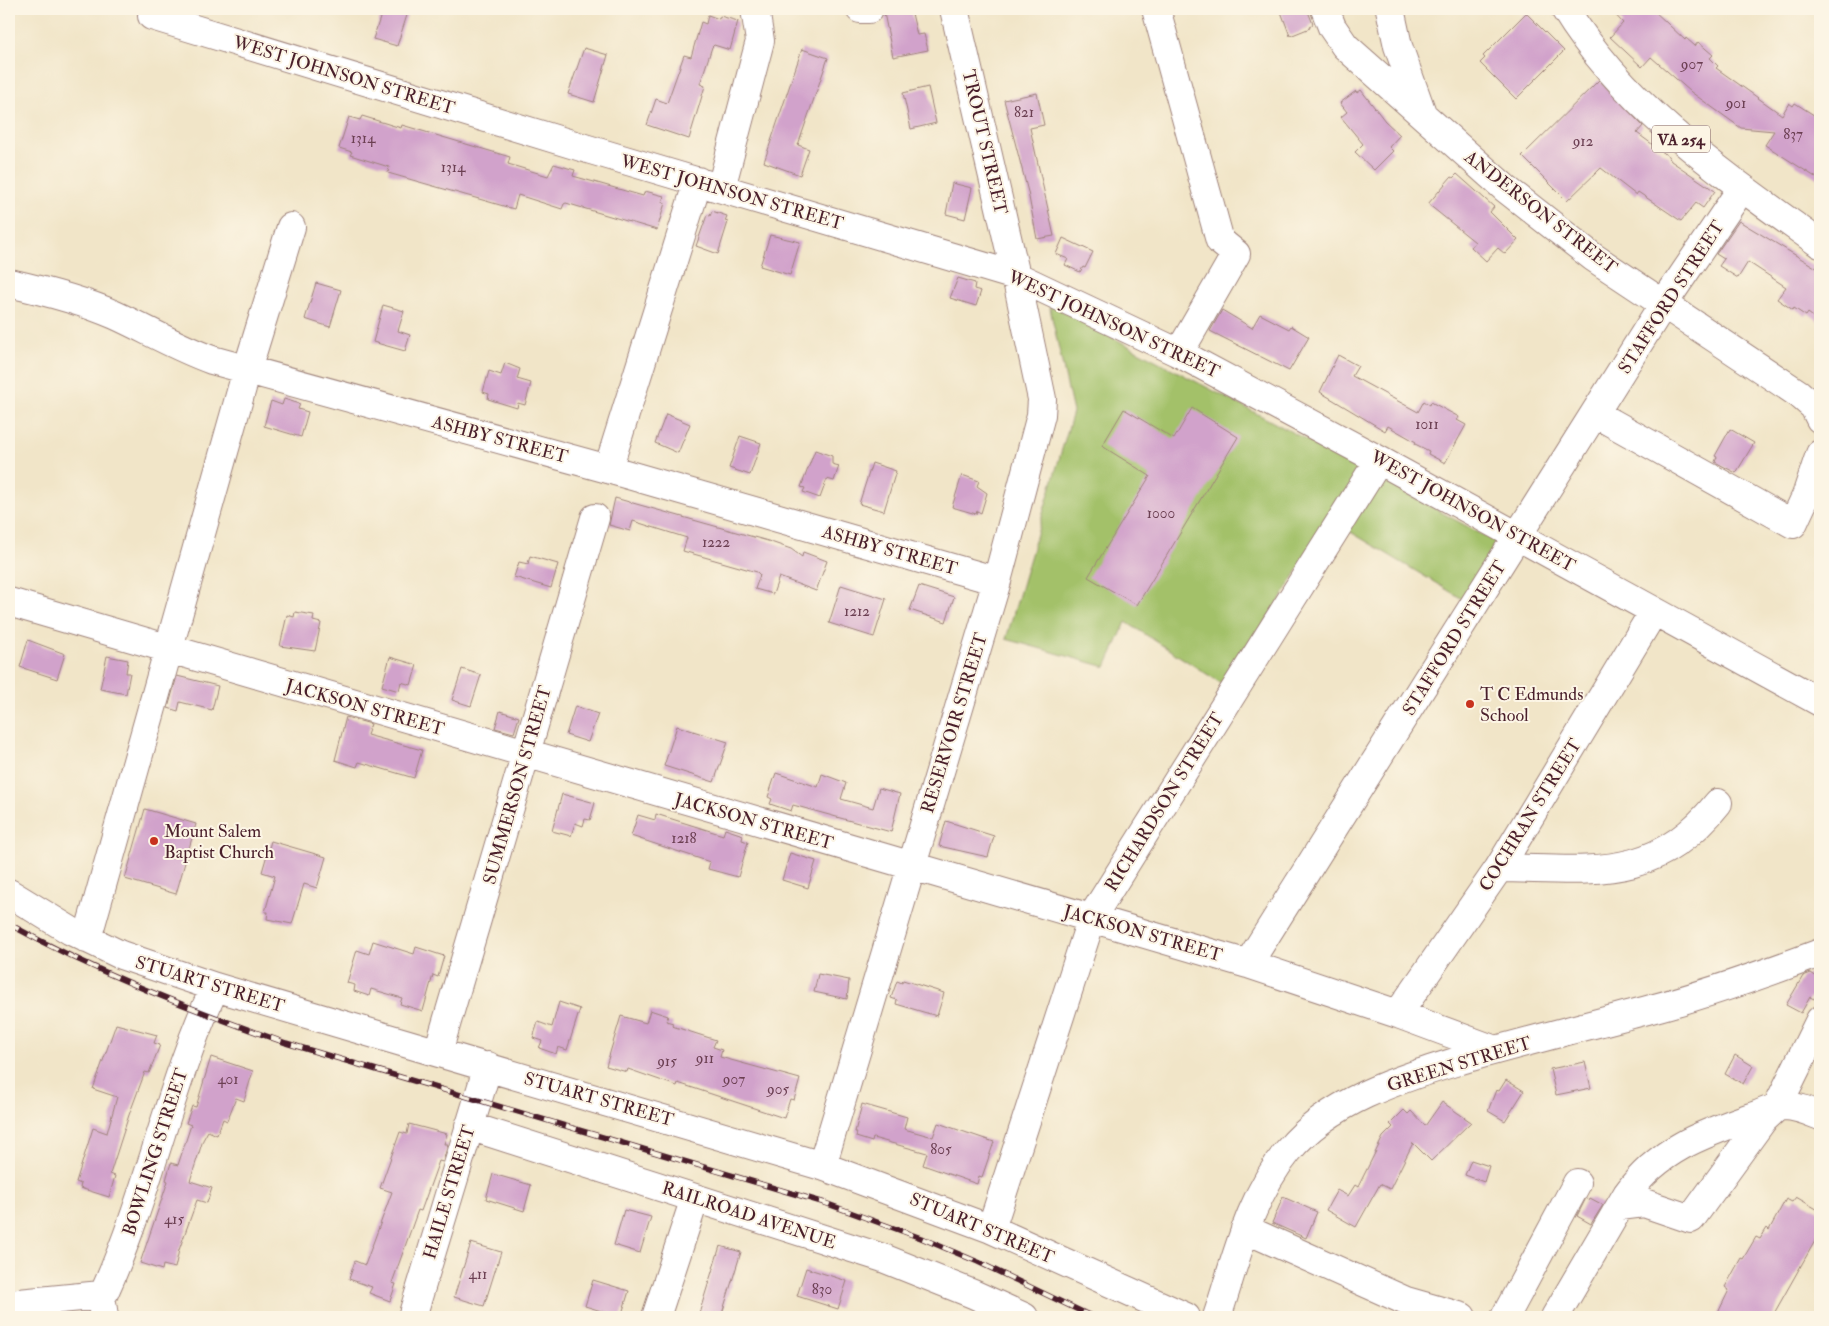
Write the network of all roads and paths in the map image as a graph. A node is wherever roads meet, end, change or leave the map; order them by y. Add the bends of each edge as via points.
1 (755, 9) edge
2 (860, 9) edge
3 (869, 9) edge
4 (954, 9) edge
5 (1156, 9) edge
6 (1325, 9) edge
7 (1390, 9) edge
8 (1565, 9) edge
9 (152, 16) dead end
10 (1422, 114) junction
11 (710, 185) junction
12 (1742, 188) junction
13 (292, 227) dead end
14 (1820, 244) edge
15 (1016, 276) junction
16 (9, 283) edge
17 (1664, 303) junction
18 (1179, 353) junction
19 (247, 370) junction
20 (1596, 414) junction
21 (1820, 419) edge
22 (1820, 454) edge
23 (1380, 460) junction
24 (608, 469) junction
25 (595, 518) dead end
26 (1518, 536) junction
27 (997, 581) junction
28 (9, 602) edge
29 (1654, 611) junction
30 (169, 650) junction
31 (1820, 702) edge
32 (526, 754) junction
33 (1718, 804) dead end
34 (911, 867) junction
35 (1499, 868) junction
36 (9, 893) edge
37 (1092, 917) junction
38 (87, 939) junction
39 (1820, 953) edge
40 (1248, 964) junction
41 (215, 987) junction
42 (1398, 1014) junction
43 (1820, 1020) edge
44 (1495, 1050) junction
45 (438, 1052) junction
46 (488, 1066) junction
47 (1777, 1107) junction
48 (1820, 1116) edge
49 (469, 1126) junction
50 (822, 1166) junction
51 (1577, 1184) dead end
52 (695, 1198) junction
53 (1620, 1206) junction
54 (991, 1229) junction
55 (1245, 1229) junction
56 (103, 1302) edge
57 (9, 1304) edge
58 (412, 1317) edge
59 (656, 1317) edge
60 (1024, 1317) edge
61 (1186, 1317) edge
62 (1218, 1317) edge
63 (1462, 1317) edge
64 (1505, 1317) edge
65 (1555, 1317) edge

1 - 11 street via 760,41
2 - 3 street
4 - 15 street, TROUT STREET
5 - 18 street via 1220,242 1236,254
6 - 10 street, ANDERSON STREET via 1345,46
7 - 10 street, ANDERSON STREET via 1398,46
8 - 12 street, VA 254 via 1588,42 1634,94 1673,132
9 - 11 street, WEST JOHNSON STREET
10 - 17 street, ANDERSON STREET via 1548,222 1593,257
11 - 15 street, WEST JOHNSON STREET
11 - 24 street
12 - 14 street, VA 254
12 - 17 street, STAFFORD STREET
13 - 19 street
15 - 18 street, WEST JOHNSON STREET
15 - 27 street, RESERVOIR STREET via 1042,399 1041,415
16 - 19 street, ASHBY STREET via 80,302 184,350
17 - 20 street, STAFFORD STREET
17 - 21 street, ANDERSON STREET via 1799,394 1814,407
18 - 23 street, WEST JOHNSON STREET
19 - 24 street, ASHBY STREET
19 - 30 street
20 - 22 street via 1792,524 1806,496
20 - 26 street, STAFFORD STREET
23 - 26 street, WEST JOHNSON STREET
23 - 37 street, RICHARDSON STREET
24 - 27 street, ASHBY STREET
25 - 32 street, SUMMERSON STREET
26 - 29 street, WEST JOHNSON STREET
26 - 40 street, STAFFORD STREET
27 - 34 street, RESERVOIR STREET
28 - 30 street, JACKSON STREET
29 - 31 street, WEST JOHNSON STREET
29 - 35 street, COCHRAN STREET
30 - 32 street, JACKSON STREET
30 - 38 street
32 - 34 street, JACKSON STREET
32 - 45 street, SUMMERSON STREET
33 - 35 street via 1677,843 1631,865 1609,870
34 - 37 street, JACKSON STREET
34 - 50 street, RESERVOIR STREET
35 - 42 street, COCHRAN STREET
36 - 38 street, STUART STREET
37 - 40 street, JACKSON STREET
37 - 54 street, RICHARDSON STREET
38 - 41 street, STUART STREET via 134,960
39 - 44 street, GREEN STREET via 1680,1001
40 - 42 street, JACKSON STREET
41 - 45 street, STUART STREET
41 - 56 street, BOWLING STREET via 196,1029
42 - 44 street, JACKSON STREET
43 - 47 street
44 - 55 street, GREEN STREET via 1399,1080 1363,1096 1320,1122 1296,1142 1273,1171
45 - 46 street, STUART STREET
46 - 49 street, HAILE STREET
46 - 50 street, STUART STREET
47 - 48 street via 1799,1108
47 - 53 street via 1702,1134 1670,1152 1640,1176
47 - 53 street via 1763,1120 1691,1219 1644,1203
49 - 52 street, RAILROAD AVENUE
49 - 58 street, HAILE STREET
50 - 54 street, STUART STREET
51 - 64 street
52 - 59 street
52 - 60 street, RAILROAD AVENUE via 883,1258
53 - 65 street
54 - 61 street, STUART STREET
55 - 62 street, GREEN STREET
55 - 63 street via 1406,1301
56 - 57 street

